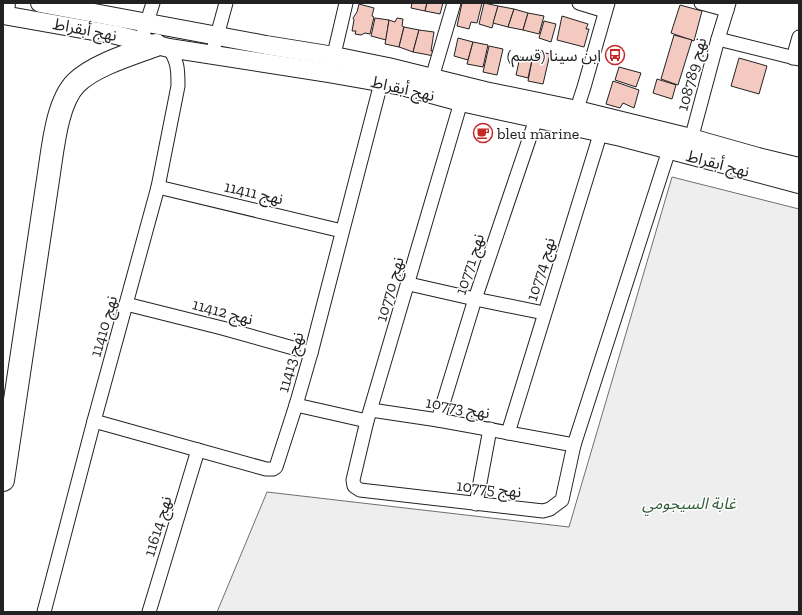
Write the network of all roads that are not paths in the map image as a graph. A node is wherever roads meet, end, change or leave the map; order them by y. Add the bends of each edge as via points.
1 (4, 3) edge
2 (40, 3) edge
3 (153, 3) edge
4 (226, 3) edge
5 (346, 3) edge
6 (454, 3) edge
7 (579, 3) edge
8 (701, 3) edge
9 (606, 7) edge
10 (728, 7) edge
11 (3, 13) edge
12 (147, 23) junction
13 (217, 36) junction
14 (799, 37) edge
15 (718, 38) junction
16 (155, 44) junction
17 (212, 54) junction
18 (796, 59) edge
19 (331, 64) junction
20 (432, 78) junction
21 (381, 82) junction
22 (483, 99) junction
23 (461, 102) junction
24 (577, 110) junction
25 (536, 119) junction
26 (603, 125) junction
27 (571, 127) junction
28 (689, 146) junction
29 (669, 150) junction
30 (799, 167) edge
31 (799, 184) edge
32 (158, 187) junction
33 (342, 231) junction
34 (408, 284) junction
35 (475, 299) junction
36 (126, 304) junction
37 (544, 313) junction
38 (311, 352) junction
39 (296, 405) junction
40 (369, 416) junction
41 (438, 420) junction
42 (94, 421) junction
43 (490, 430) junction
44 (508, 432) junction
45 (574, 445) junction
46 (198, 450) junction
47 (3, 480) edge
48 (354, 486) joint
49 (476, 504) junction
50 (44, 612) edge
51 (148, 612) edge

1 - 11 highway
2 - 12 street, نهج أبقراط
3 - 12 street
4 - 13 street
5 - 19 street
6 - 20 street
7 - 9 street
8 - 10 street
9 - 24 street
10 - 15 street, نهج 108789
11 - 16 street, نهج أبقراط
12 - 13 street, نهج أبقراط
12 - 16 street
13 - 17 street
13 - 19 street, نهج أبقراط via 266,45
14 - 18 street
15 - 18 street
15 - 28 street, نهج 108789
16 - 17 street, نهج أبقراط
16 - 32 street, نهج 11410 via 174,56 178,73 178,86
16 - 47 highway via 84,76 75,83 66,96 60,111
17 - 19 street, نهج أبقراط via 261,63
19 - 20 street, نهج أبقراط via 388,67
19 - 21 street, نهج أبقراط
20 - 22 street, نهج أبقراط
21 - 23 street, نهج أبقراط
21 - 33 street, نهج 11413
22 - 23 street, نهج أبقراط
22 - 24 street, نهج أبقراط
22 - 25 street, نهج أبقراط
23 - 34 street, نهج 10770
24 - 26 street, نهج أبقراط
24 - 27 street
25 - 27 street, نهج أبقراط
25 - 35 street, نهج 10771
26 - 27 street, نهج أبقراط
26 - 28 street, نهج أبقراط
26 - 29 street, نهج أبقراط via 621,137
26 - 37 street, نهج 10774
28 - 29 street, نهج أبقراط
28 - 30 street, نهج أبقراط via 758,157
28 - 31 street, نهج أبقراط
29 - 45 street, نهج 10775
32 - 33 street, نهج 11411
32 - 36 street, نهج 11410
33 - 38 street, نهج 11413
34 - 35 street
34 - 40 street, نهج 10770
35 - 37 street
35 - 41 street, نهج 10771
36 - 38 street, نهج 11412
36 - 42 street, نهج 11410
37 - 44 street, نهج 10774
38 - 39 street, نهج 11413
39 - 40 street, نهج 10773
39 - 46 street, نهج 11413 via 276,467 273,469
40 - 41 street, نهج 10773
40 - 48 street, نهج 10770 via 353,480
41 - 43 street, نهج 10773
42 - 46 street, نهج 11413
42 - 50 street, نهج 11410
43 - 44 street, نهج 10773
43 - 49 street
44 - 45 street, نهج 10773
45 - 49 street, نهج 10775 via 562,500 550,509 543,511
46 - 51 street, نهج 11614
48 - 49 street, نهج 10775 via 360,490

